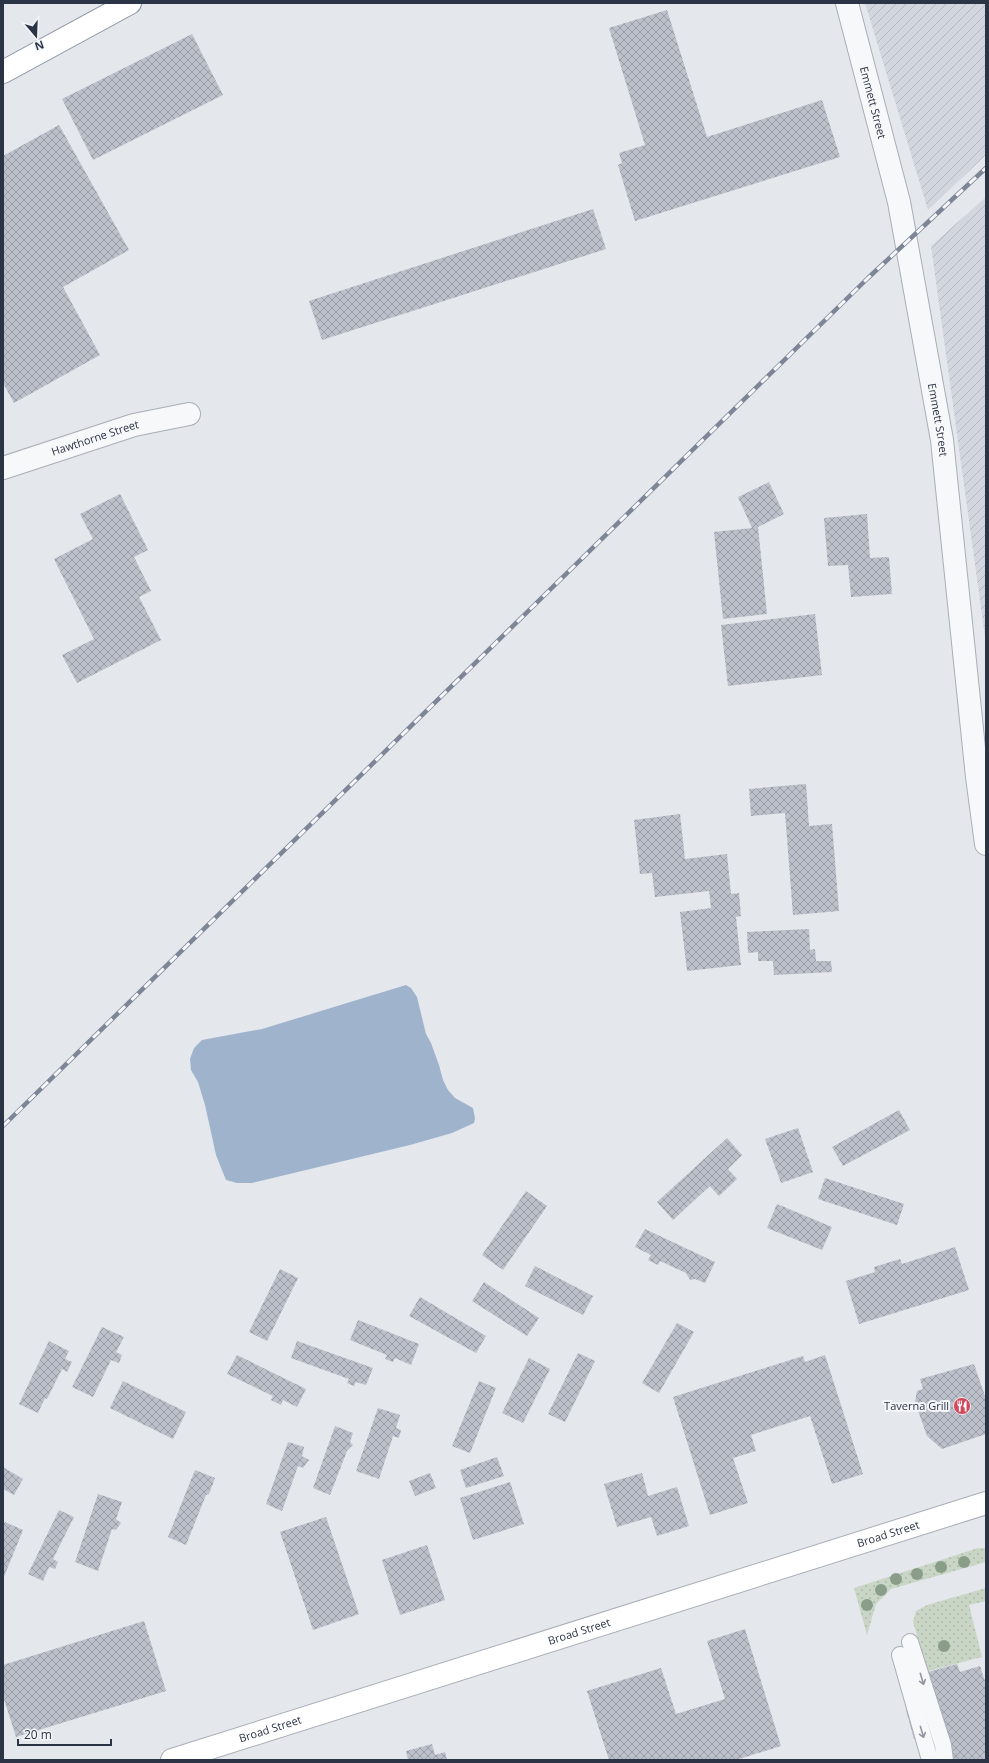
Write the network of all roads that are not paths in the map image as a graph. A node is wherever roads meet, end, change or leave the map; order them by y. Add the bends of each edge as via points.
1 (130, 3) edge
2 (847, 3) edge
3 (3, 72) edge
4 (189, 414) dead end
5 (3, 468) edge
6 (986, 844) edge
7 (986, 1503) edge
8 (910, 1642) dead end
9 (900, 1655) dead end
10 (172, 1760) edge
11 (930, 1760) edge
12 (945, 1760) edge

1 - 3 main road
2 - 6 street, Emmett Street via 899,202 942,440
4 - 5 street, Hawthorne Street via 134,425
7 - 10 main road, Broad Street
8 -> 12 lane via 943,1745
9 -> 11 lane

